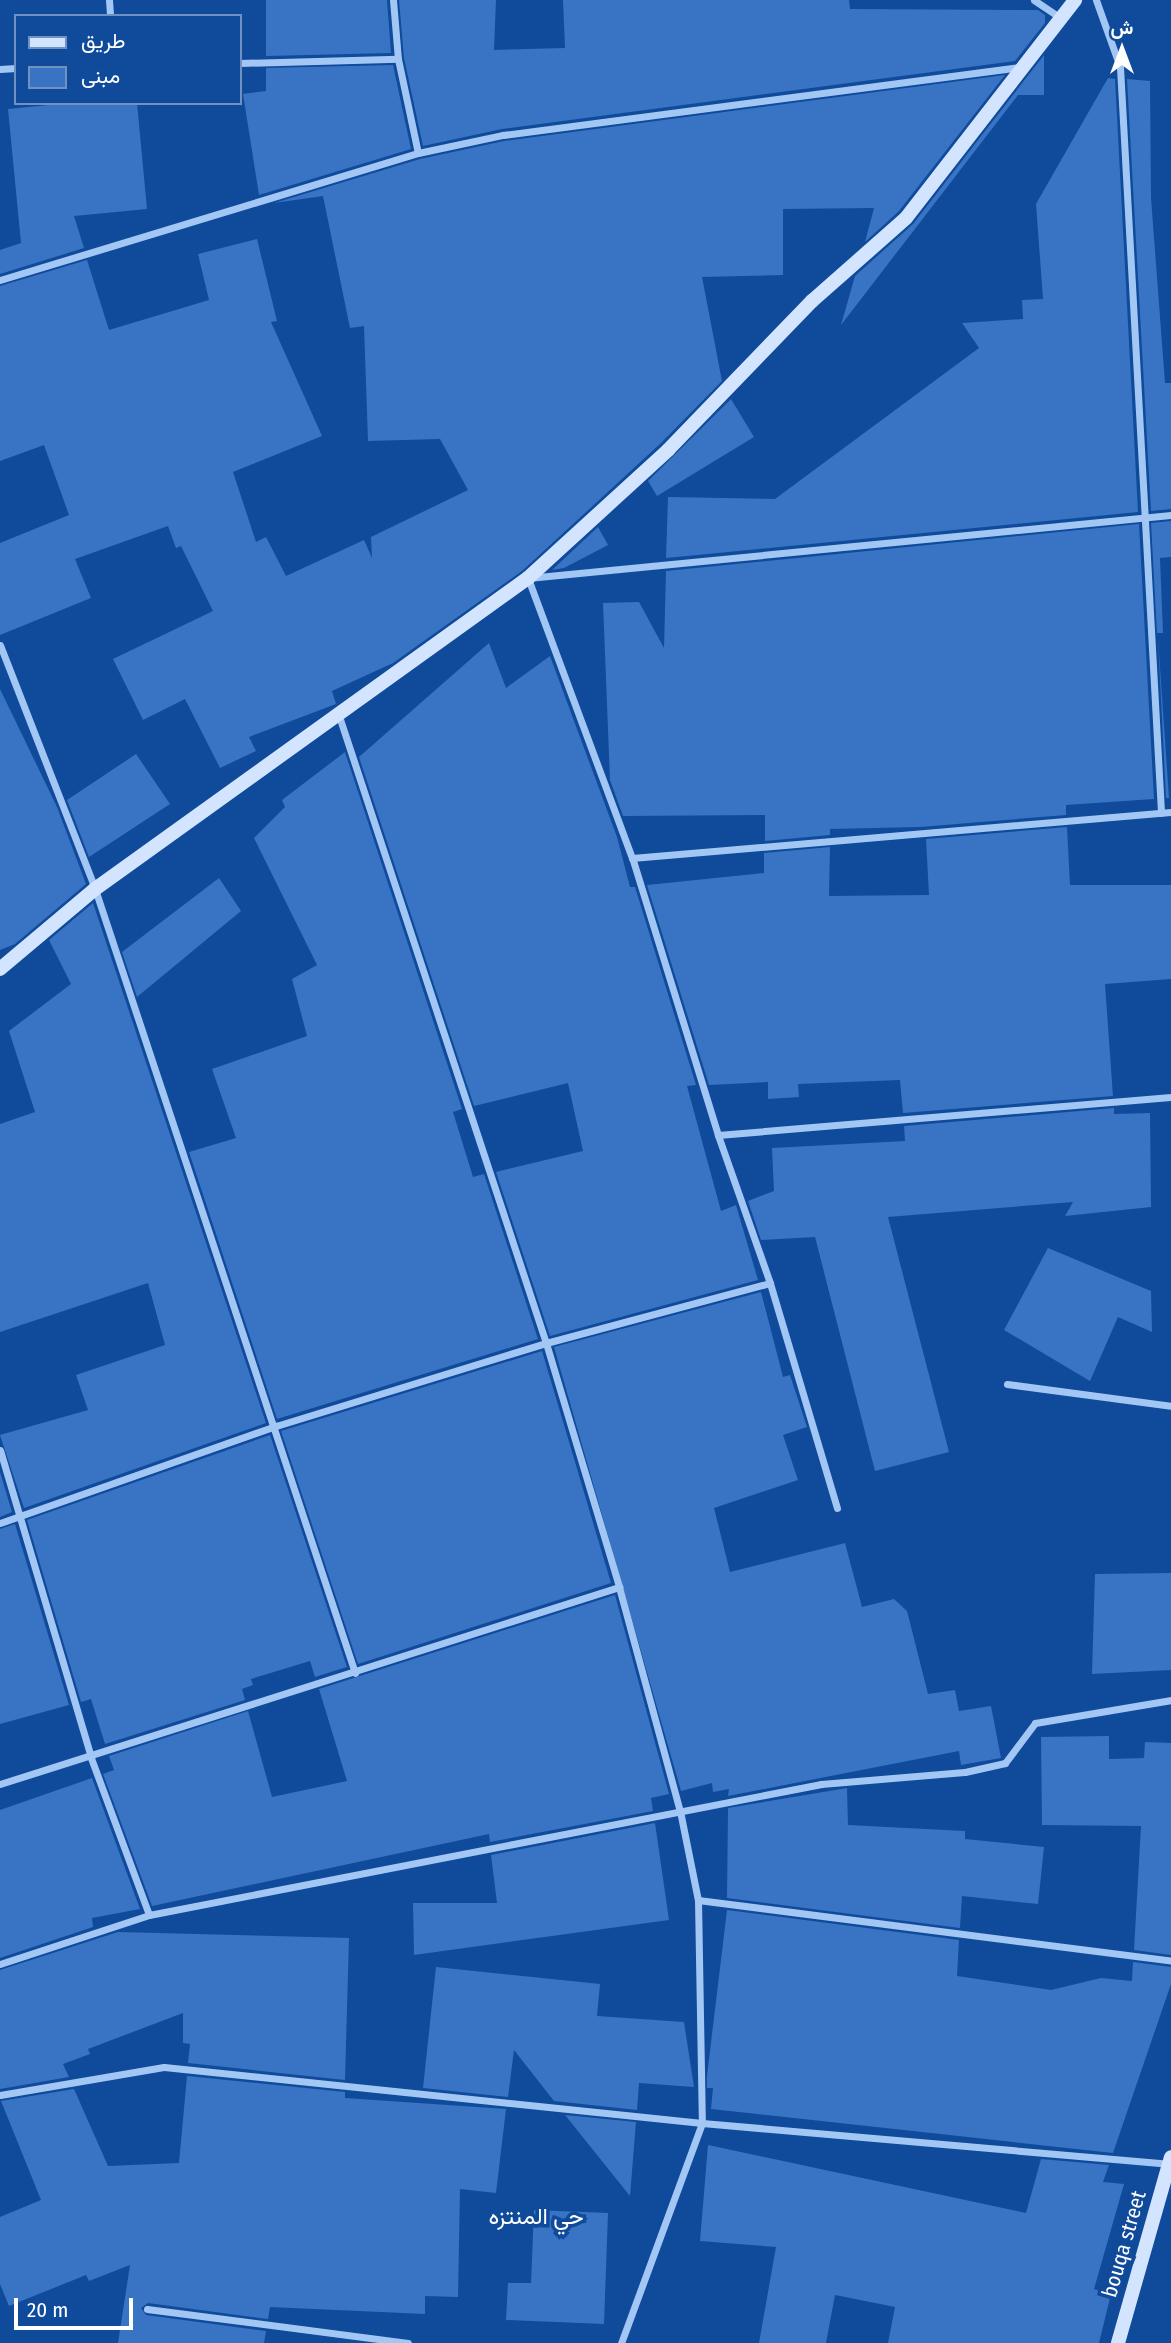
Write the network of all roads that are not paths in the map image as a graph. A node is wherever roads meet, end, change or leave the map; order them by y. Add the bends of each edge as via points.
1 (393, 0) edge
2 (1034, 0) edge
3 (1075, 0) edge
4 (1096, 0) edge
5 (1061, 18) junction
6 (398, 59) junction
7 (242, 62) edge
8 (1021, 67) junction
9 (418, 153) junction
10 (0, 280) edge
11 (1171, 516) edge
12 (1145, 517) junction
13 (528, 578) junction
14 (0, 645) edge
15 (339, 716) junction
16 (1171, 812) edge
17 (1161, 813) junction
18 (632, 858) junction
19 (95, 889) junction
20 (0, 969) edge
21 (1171, 1097) edge
22 (718, 1135) junction
23 (770, 1283) junction
24 (546, 1343) junction
25 (1007, 1384) dead end
26 (1171, 1406) edge
27 (275, 1426) junction
28 (0, 1450) edge
29 (837, 1508) dead end
30 (20, 1516) junction
31 (0, 1523) edge
32 (620, 1587) junction
33 (355, 1673) junction
34 (1171, 1700) edge
35 (91, 1758) junction
36 (0, 1784) edge
37 (680, 1811) junction
38 (698, 1900) junction
39 (149, 1915) junction
40 (1171, 1962) edge
41 (0, 1964) edge
42 (0, 2095) edge
43 (702, 2123) junction
44 (1170, 2161) edge
45 (147, 2309) dead end
46 (408, 2343) edge
47 (621, 2343) edge
48 (1118, 2343) edge

1 - 6 street
2 - 5 street
3 - 5 street
4 - 12 street via 1120,67
5 - 8 street
6 - 7 street
6 - 9 street
8 - 9 street via 503,135
8 - 13 street via 906,218 812,301 668,450
9 - 10 street
11 - 12 street
12 - 13 street
12 - 17 street
13 - 15 street
13 - 18 street
14 - 19 street
15 - 19 street
15 - 24 street
16 - 17 street
17 - 18 street
18 - 22 street
19 - 20 street
19 - 27 street
21 - 22 street
22 - 23 street
23 - 24 street
23 - 29 street
24 - 27 street
24 - 32 street
25 - 26 street
27 - 30 street
27 - 33 street
28 - 30 street
30 - 31 street
30 - 35 street
32 - 33 street
32 - 37 street
33 - 35 street
34 - 37 street via 1035,1723 1005,1763 965,1772 821,1784
35 - 36 street
35 - 39 street
37 - 38 street
37 - 39 street
38 - 40 street
38 - 43 street
39 - 41 street
42 - 43 street via 164,2067
43 - 44 street
43 - 47 street
44 - 48 street, bouqa street
45 - 46 street

